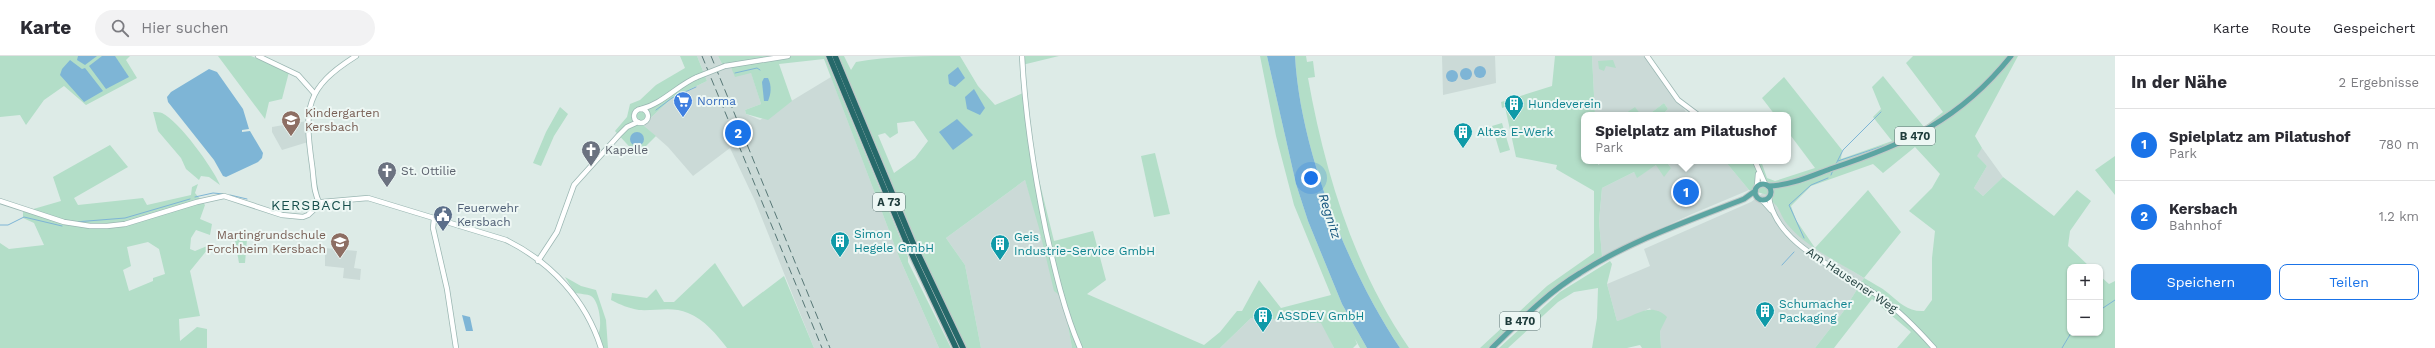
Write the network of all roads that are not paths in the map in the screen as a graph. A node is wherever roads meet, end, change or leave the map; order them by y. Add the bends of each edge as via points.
1 (258, 56) edge
2 (356, 56) edge
3 (788, 56) edge
4 (829, 56) edge
5 (835, 56) edge
6 (1022, 56) edge
7 (1647, 56) edge
8 (2011, 56) edge
9 (314, 93) junction
10 (656, 103) junction
11 (641, 109) junction
12 (1694, 112) edge
13 (634, 115) junction
14 (647, 115) junction
15 (638, 122) junction
16 (627, 127) junction
17 (1755, 164) edge
18 (1758, 172) junction
19 (1784, 184) junction
20 (1767, 185) junction
21 (1756, 188) junction
22 (1770, 195) junction
23 (1744, 199) junction
24 (1759, 199) junction
25 (0, 201) edge
26 (320, 204) junction
27 (1772, 212) junction
28 (434, 219) junction
29 (537, 260) junction
30 (456, 348) edge
31 (602, 348) edge
32 (956, 348) edge
33 (963, 348) edge
34 (1080, 348) edge
35 (1492, 348) edge
36 (1934, 348) edge

1 - 9 main road via 298,75
2 - 9 main road via 331,72
3 - 10 main road, bridge via 725,66 676,88
4 - 32 highway, A 73 via 908,246
5 - 33 highway, A 73 via 916,249
6 - 34 main road via 1026,123 1040,201 1057,279
7 - 12 main road via 1678,100
8 - 19 main road, B 470 via 1980,90 1938,124 1902,143
9 - 26 main road via 309,112 309,128 316,193
10 - 11 main road
10 - 14 main road
11 - 13 main road
11 - 14 main road
13 - 15 main road
13 - 16 main road
14 - 15 main road via 645,121
15 - 16 main road
16 - 29 main road via 583,172 574,185 557,232
17 - 18 main road
18 - 20 main road
18 - 21 main road
19 - 20 main road, B 470
19 - 22 main road, B 470
20 - 21 main road
20 - 22 main road
21 - 23 main road, B 470
21 - 24 main road
22 - 24 main road
22 - 27 main road
23 - 24 main road, B 470
23 - 35 main road, B 470 via 1594,264 1549,295
24 - 27 main road, Am Hausener Weg
25 - 26 main road via 64,222 90,226 125,224 211,198 228,196 282,214 303,217
26 - 28 main road via 333,200 368,198
27 - 36 main road, Am Hausener Weg via 1779,224 1804,248 1882,298
28 - 29 main road via 506,240
28 - 30 main road via 433,228 446,283
29 - 31 main road via 557,275 580,302

